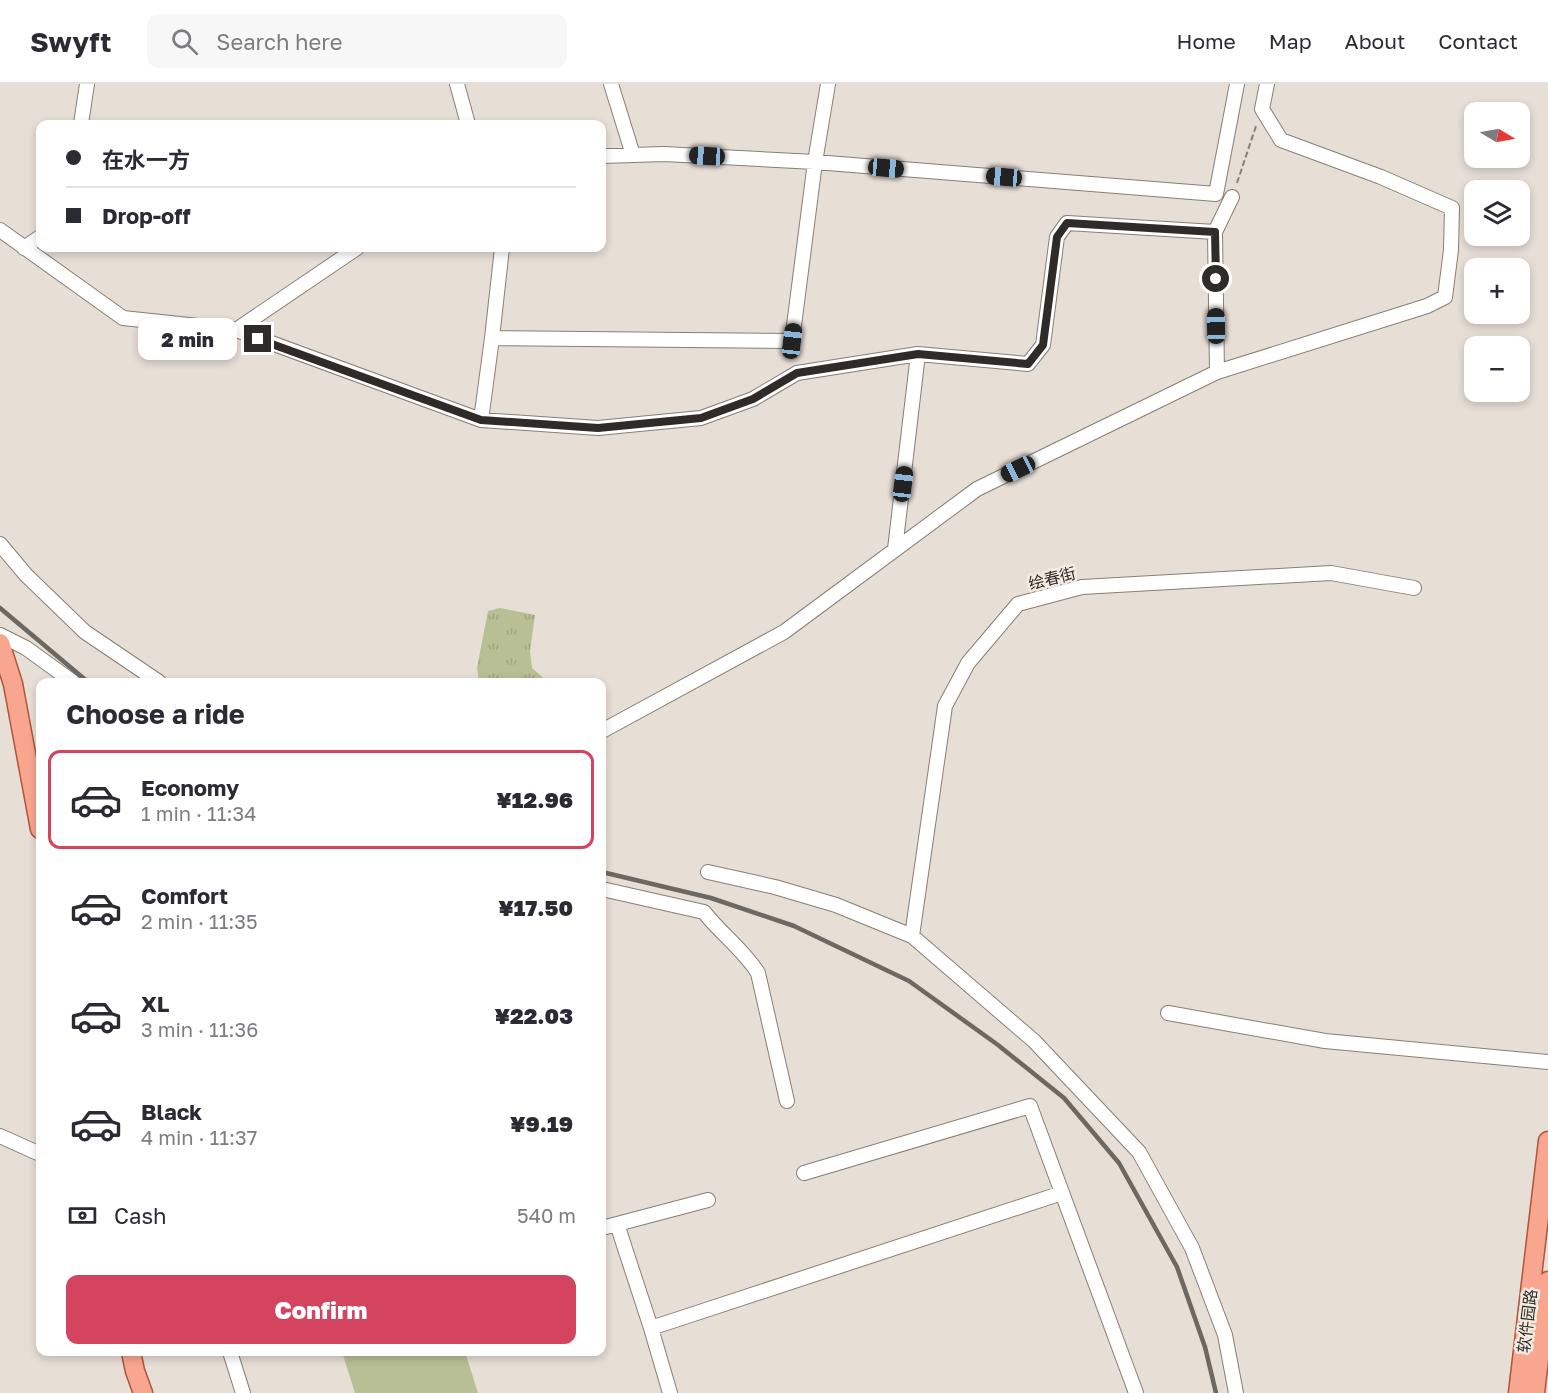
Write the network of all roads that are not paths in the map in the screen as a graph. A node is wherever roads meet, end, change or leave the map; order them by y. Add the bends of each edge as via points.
1 (87, 84) edge
2 (457, 84) edge
3 (611, 84) edge
4 (828, 84) edge
5 (1237, 84) edge
6 (1267, 84) edge
7 (82, 120) edge
8 (467, 120) edge
9 (633, 155) junction
10 (606, 156) edge
11 (815, 162) junction
12 (1232, 197) road end
13 (0, 230) edge
14 (1215, 232) junction
15 (36, 240) edge
16 (24, 248) junction
17 (351, 252) edge
18 (502, 252) edge
19 (236, 330) junction
20 (492, 338) junction
21 (918, 354) junction
22 (1217, 372) junction
23 (481, 420) junction
24 (0, 544) edge
25 (895, 549) junction
26 (1414, 588) dead end
27 (0, 634) edge
28 (0, 643) edge
29 (67, 678) edge
30 (153, 678) edge
31 (606, 729) edge
32 (36, 808) edge
33 (708, 872) dead end
34 (606, 890) edge
35 (912, 936) junction
36 (1168, 1013) dead end
37 (1548, 1062) edge
38 (787, 1101) dead end
39 (0, 1136) edge
40 (1548, 1141) edge
41 (36, 1152) edge
42 (804, 1173) dead end
43 (1062, 1193) junction
44 (708, 1200) dead end
45 (616, 1224) junction
46 (606, 1227) edge
47 (1548, 1281) edge
48 (651, 1328) junction
49 (132, 1356) edge
50 (231, 1356) edge
51 (143, 1393) edge
52 (243, 1393) edge
53 (670, 1393) edge
54 (1136, 1393) edge
55 (1236, 1393) edge
56 (1518, 1393) edge
57 (1535, 1393) edge

1 - 7 street
2 - 8 street
3 - 9 street
4 - 11 street
5 - 11 street via 1216,194
6 - 22 street via 1262,109 1281,140 1452,208 1445,297
9 - 10 street
9 - 11 street
11 - 20 street via 792,341
12 - 14 street
13 - 16 street
14 - 21 street via 1067,223 1057,237 1043,345 1028,364
14 - 22 street
15 - 16 street
16 - 19 street via 123,318
17 - 19 street
18 - 20 street
19 - 23 street
20 - 23 street
21 - 23 street via 797,373 753,399 701,418 598,428
21 - 25 street
22 - 25 street via 977,489
24 - 30 street via 85,632
25 - 31 street via 784,632
26 - 35 street, 绘春街 via 1331,573 1082,587 1018,604 968,663 945,706
27 - 29 street
28 - 32 main road via 13,684
33 - 35 street via 836,905
34 - 38 street via 704,912 748,957 758,973
35 - 55 street via 1034,1041 1139,1152 1192,1248 1225,1335
36 - 37 street via 1325,1041
39 - 41 street
40 - 56 main road, 软件园路
42 - 43 street via 1030,1106
43 - 48 street
43 - 54 street
44 - 45 street
45 - 46 street
45 - 48 street
47 - 57 main road, 软件园路
48 - 53 street
49 - 51 main road
50 - 52 street

